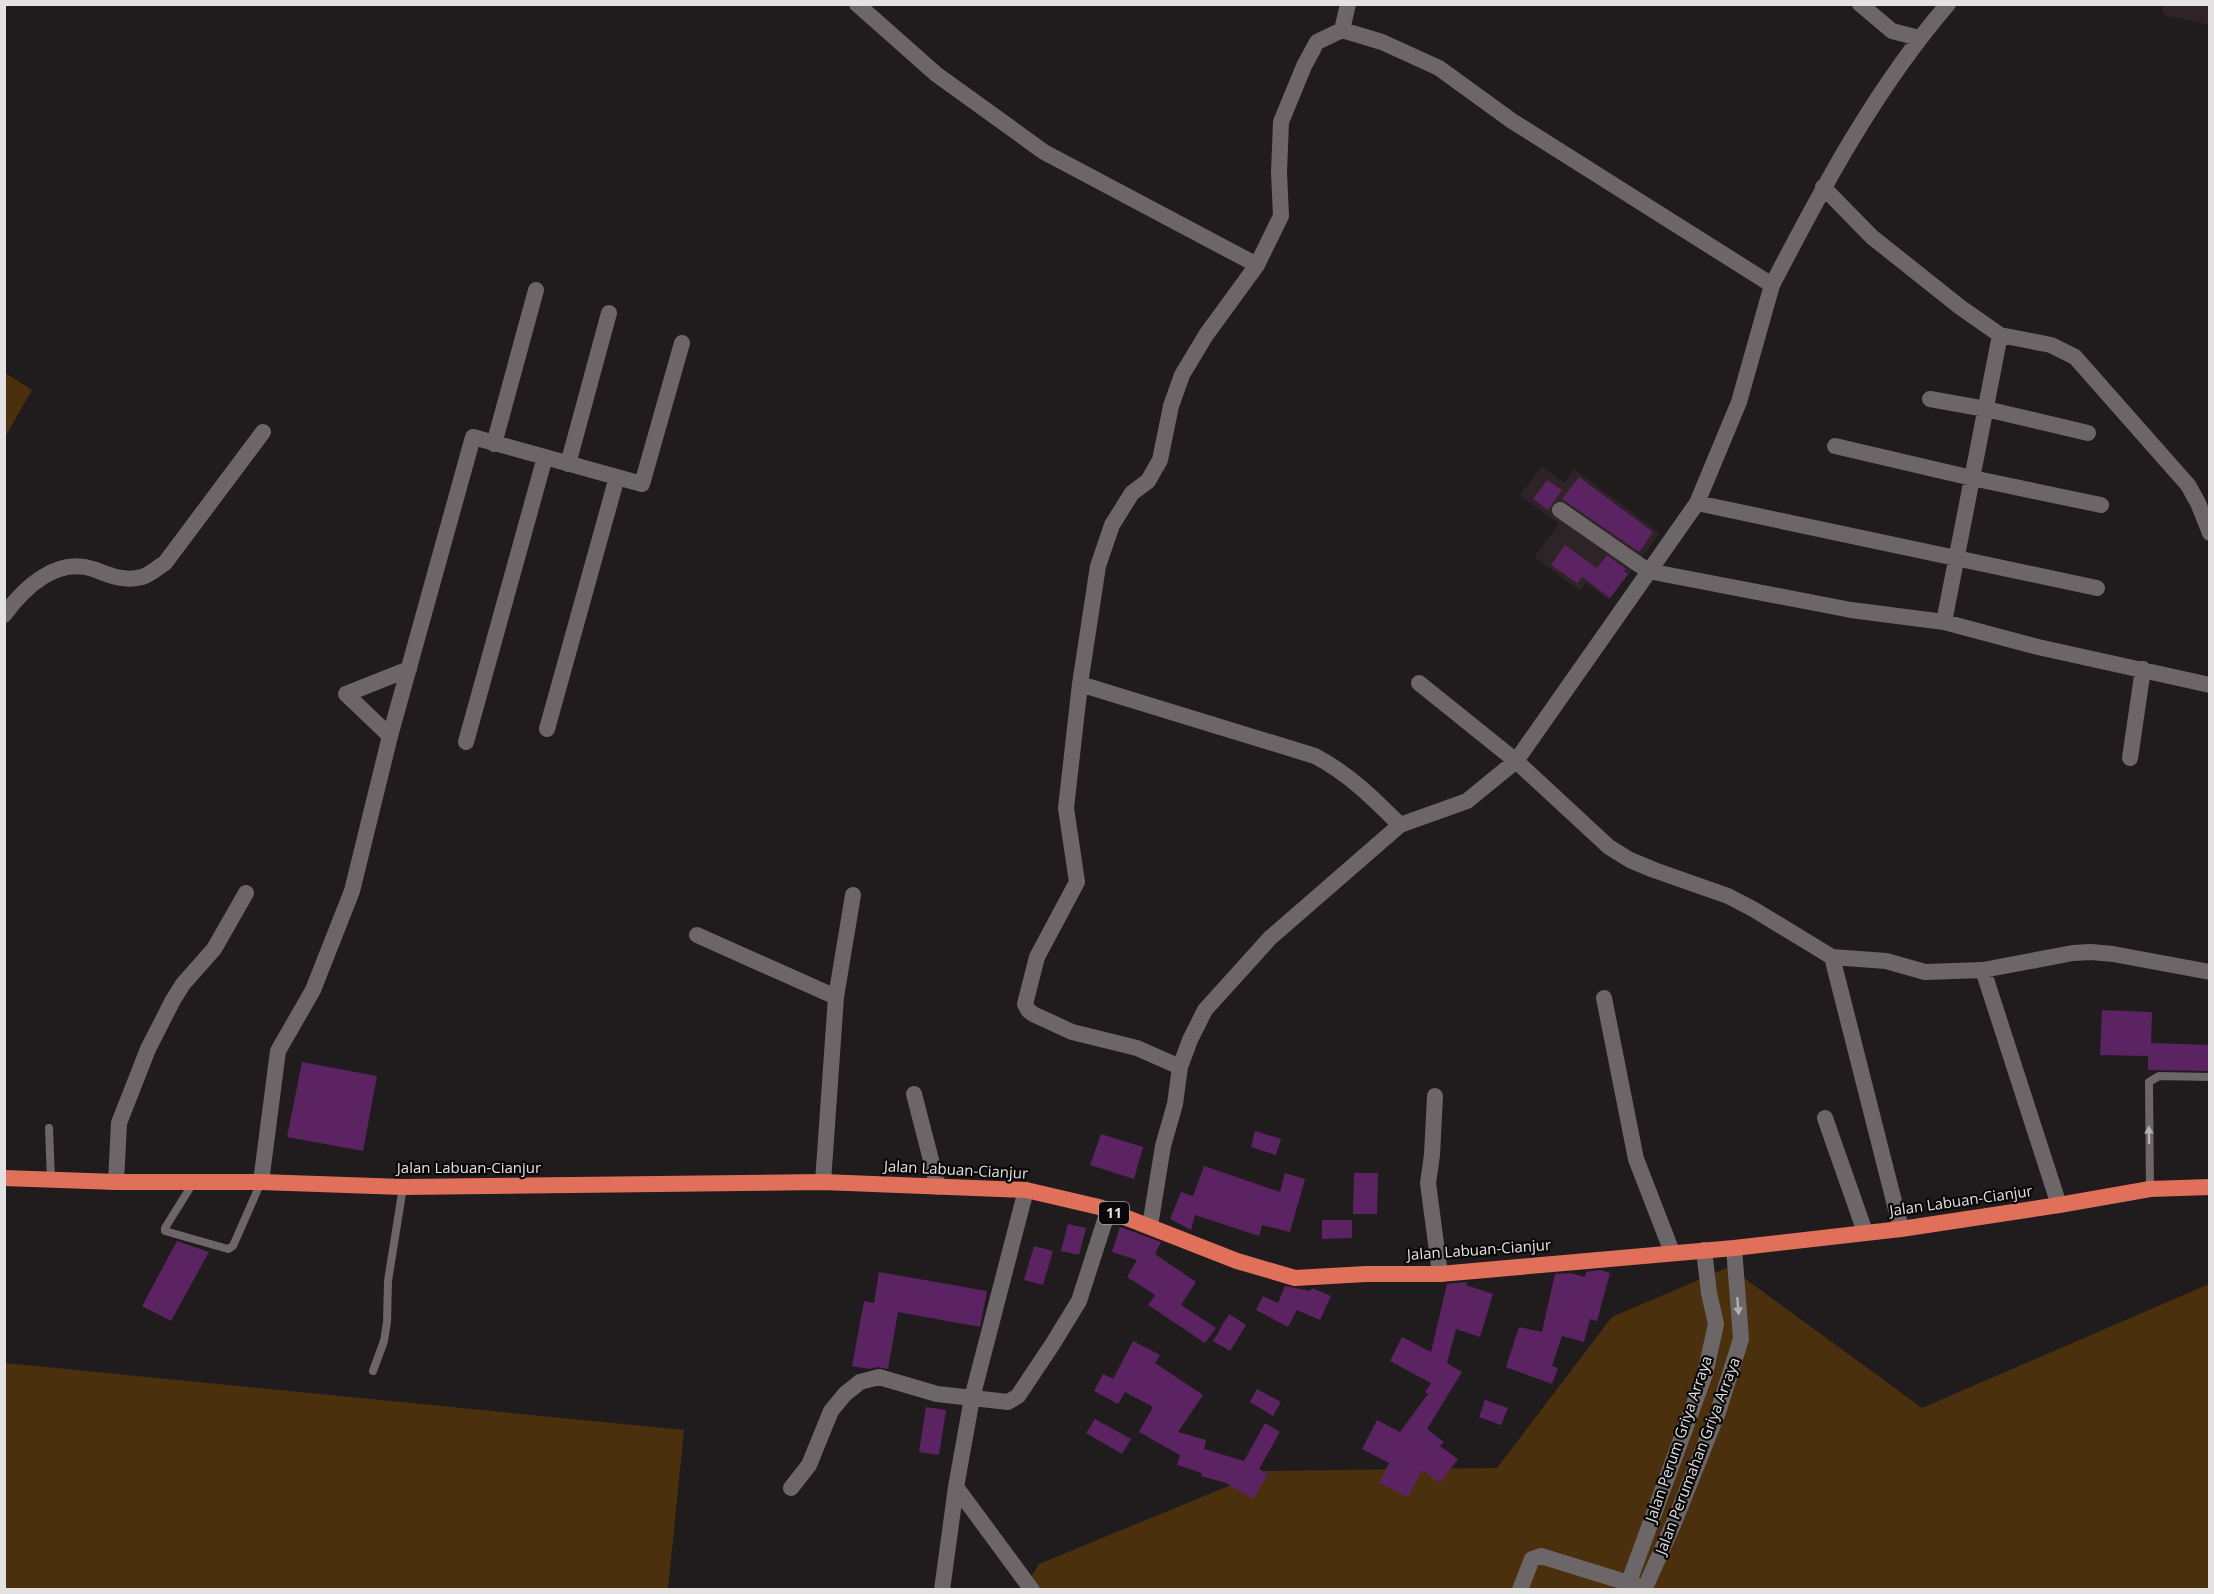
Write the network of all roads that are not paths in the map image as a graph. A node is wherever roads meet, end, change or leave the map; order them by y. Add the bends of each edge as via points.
1 (857, 4) edge
2 (1348, 4) edge
3 (1860, 4) edge
4 (1948, 4) edge
5 (1341, 30) junction
6 (1919, 38) junction
7 (1823, 187) junction
8 (1257, 265) junction
9 (1772, 285) junction
10 (536, 290) dead end
11 (609, 313) dead end
12 (2001, 335) junction
13 (681, 343) dead end
14 (1930, 399) dead end
15 (1986, 409) junction
16 (263, 432) dead end
17 (2088, 434) dead end
18 (494, 444) junction
19 (1835, 446) dead end
20 (545, 457) junction
21 (567, 464) junction
22 (617, 477) junction
23 (1972, 478) junction
24 (1697, 503) junction
25 (2101, 505) dead end
26 (1560, 510) dead end
27 (2210, 533) edge
28 (1956, 559) junction
29 (1647, 571) junction
30 (2097, 588) dead end
31 (4, 615) edge
32 (1944, 622) junction
33 (409, 669) junction
34 (2143, 669) junction
35 (1419, 683) dead end
36 (1080, 684) junction
37 (2210, 685) edge
38 (548, 729) dead end
39 (390, 736) junction
40 (466, 742) dead end
41 (2130, 758) dead end
42 (1516, 761) junction
43 (1400, 825) junction
44 (246, 893) dead end
45 (853, 895) dead end
46 (697, 935) dead end
47 (1832, 957) junction
48 (1983, 970) junction
49 (2210, 972) edge
50 (836, 997) junction
51 (1604, 998) dead end
52 (1180, 1067) junction
53 (2210, 1077) edge
54 (914, 1094) dead end
55 (1435, 1096) dead end
56 (1825, 1118) dead end
57 (49, 1128) dead end
58 (4, 1178) edge
59 (51, 1180) junction
60 (116, 1182) junction
61 (261, 1182) junction
62 (823, 1182) junction
63 (193, 1183) junction
64 (403, 1187) junction
65 (938, 1187) junction
66 (2210, 1187) edge
67 (2150, 1189) junction
68 (1026, 1190) junction
69 (2060, 1205) junction
70 (1108, 1211) junction
71 (1150, 1226) junction
72 (1901, 1229) junction
73 (1865, 1232) junction
74 (1734, 1248) junction
75 (1704, 1250) junction
76 (1672, 1252) junction
77 (1440, 1274) junction
78 (373, 1371) dead end
79 (972, 1398) junction
80 (956, 1487) junction
81 (791, 1488) dead end
82 (1636, 1588) edge
83 (942, 1590) edge
84 (1032, 1590) edge
85 (1520, 1590) edge

1 - 8 street via 936,74 1044,152
2 - 5 street
3 - 6 street via 1892,31
4 - 6 street
5 - 8 street via 1317,42 1281,122 1281,216
5 - 9 street via 1382,42 1439,68 1512,121
6 - 7 street
7 - 9 street
7 - 12 street via 1872,237
8 - 36 street via 1182,375 1160,460 1112,525 1098,566
9 - 24 street via 1739,402
10 - 18 street
11 - 21 street
12 - 15 street
12 - 27 street via 2051,345 2075,357 2188,485
13 - 22 street via 642,484
14 - 15 street
15 - 17 street
15 - 23 street
16 - 31 street via 165,563 144,577 129,579 90,568 61,569 30,585
18 - 20 street
18 - 33 street via 473,437
19 - 23 street
20 - 21 street
20 - 40 street
21 - 22 street
22 - 38 street
23 - 25 street
23 - 28 street
24 - 28 street
24 - 29 street
26 - 29 street
28 - 30 street
28 - 32 street
29 - 32 street via 1851,610
29 - 42 street
32 - 34 street
33 - 39 street
33 - 39 street via 346,694
34 - 37 street
34 - 41 street
35 - 42 street
36 - 43 street via 1315,756 1360,785
36 - 52 street via 1066,808 1077,882 1037,957 1025,1004 1033,1014 1072,1032 1137,1048
39 - 61 street via 352,891 313,990 278,1052
42 - 43 street via 1467,801
42 - 47 street via 1609,847 1646,867 1728,896
43 - 52 street via 1270,938 1205,1010
44 - 60 street via 214,949 172,1000 148,1049 119,1123
45 - 50 street
46 - 50 street
47 - 48 street via 1886,961 1925,972
47 - 72 street
48 - 49 street via 2091,951
48 - 69 street
50 - 62 street
51 - 76 street via 1636,1159
52 - 71 street
67 -> 53 lane via 2149,1082 2159,1076
54 - 65 street
55 - 77 street via 1428,1183
56 - 73 street
57 - 59 lane
58 - 59 highway, Jalan Labuan-Cianjur / 11
59 - 60 highway, Jalan Labuan-Cianjur / 11
60 - 63 highway, Jalan Labuan-Cianjur / 11
61 - 63 highway, Jalan Labuan-Cianjur / 11
61 - 63 lane via 233,1246 228,1249 165,1232
61 - 64 highway, Jalan Labuan-Cianjur / 11
62 - 64 highway, Jalan Labuan-Cianjur / 11
62 - 65 highway, Jalan Labuan-Cianjur / 11
64 - 78 lane via 388,1281 384,1341
65 - 68 highway, Jalan Labuan-Cianjur / 11
66 - 67 highway, Jalan Labuan-Cianjur / 11
67 - 69 highway, Jalan Labuan-Cianjur / 11
68 - 70 highway, Jalan Labuan-Cianjur / 11
68 - 79 street
69 - 72 highway, Jalan Labuan-Cianjur / 11
70 - 71 highway, Jalan Labuan-Cianjur / 11
70 - 79 street via 1078,1301 1018,1396 1008,1402
71 - 77 highway, Jalan Labuan-Cianjur / 11 via 1237,1261 1295,1278
72 - 73 highway, Jalan Labuan-Cianjur / 11
73 - 74 highway, Jalan Labuan-Cianjur / 11
74 - 75 highway, Jalan Labuan-Cianjur / 11
74 -> 82 street, Jalan Perumahan Griya Arraya via 1741,1339 1718,1412 1673,1525
75 - 76 highway, Jalan Labuan-Cianjur / 11
75 - 82 street, Jalan Perum Griya Arraya via 1716,1324 1705,1374
76 - 77 highway, Jalan Labuan-Cianjur / 11
79 - 80 street
79 - 81 street via 938,1394 879,1377 860,1382 831,1411 808,1465
80 - 83 street
80 - 84 street
82 - 85 street via 1541,1556 1532,1559

